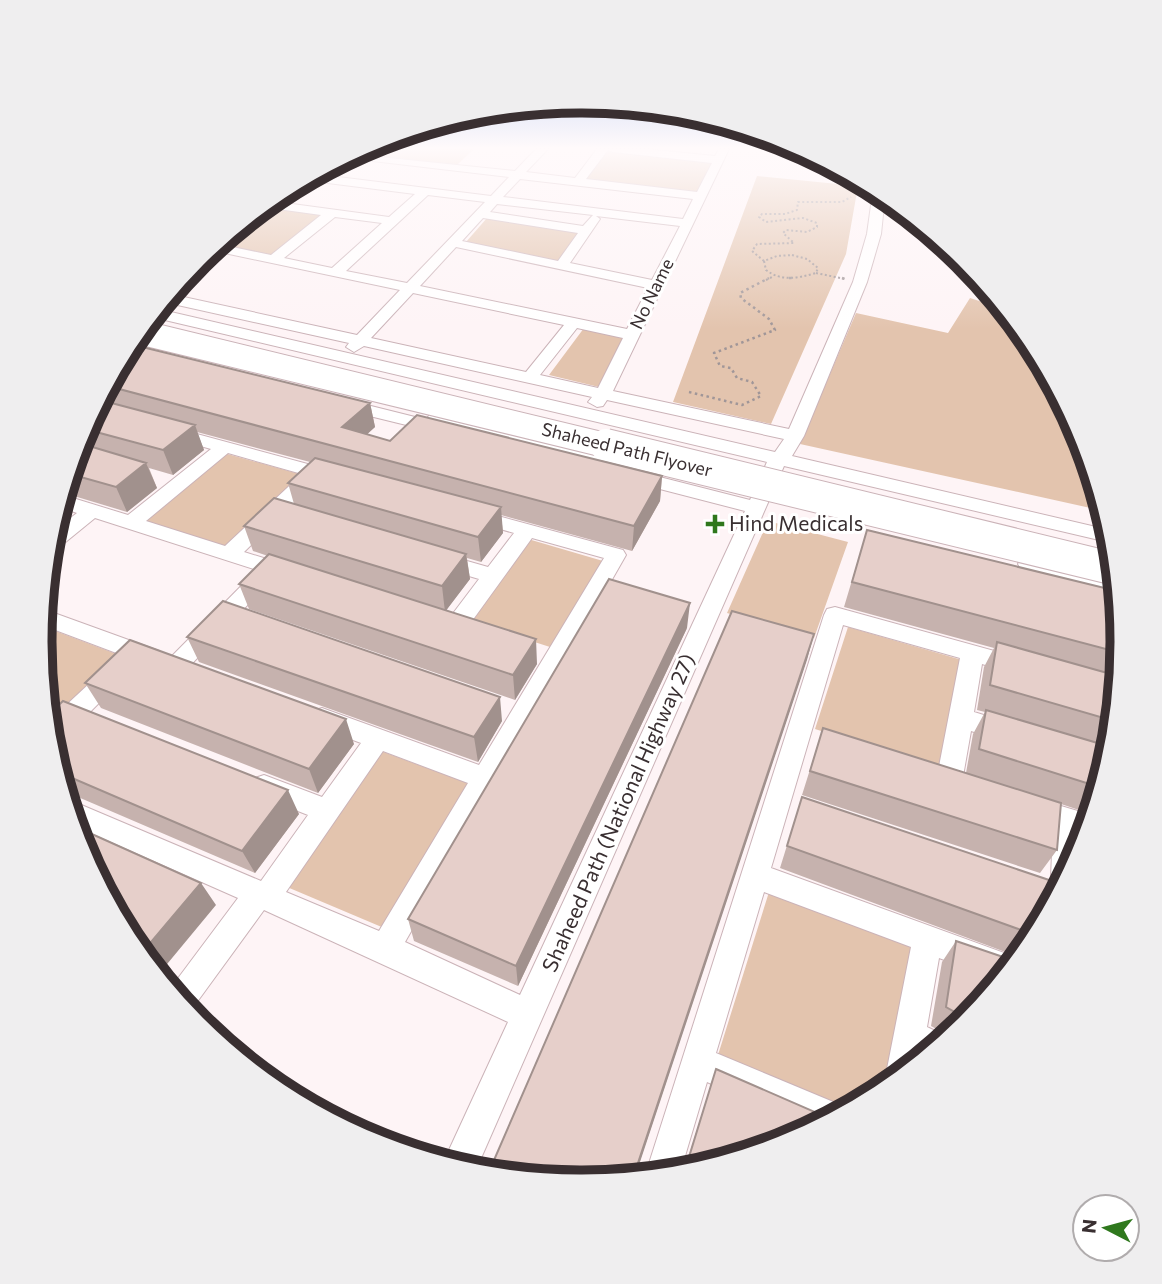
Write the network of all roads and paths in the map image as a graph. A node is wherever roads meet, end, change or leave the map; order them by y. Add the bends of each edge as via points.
1 (302, 209) edge
2 (405, 209) edge
3 (486, 209) edge
4 (574, 209) edge
5 (694, 209) edge
6 (797, 209) edge
7 (867, 209) edge
8 (877, 209) edge
9 (599, 212) junction
10 (332, 213) junction
11 (481, 214) junction
12 (392, 221) junction
13 (687, 223) junction
14 (587, 230) junction
15 (454, 243) junction
16 (228, 250) edge
17 (274, 259) junction
18 (764, 261) junction
19 (562, 265) junction
20 (336, 272) junction
21 (816, 273) junction
22 (774, 276) junction
23 (850, 280) junction
24 (656, 285) junction
25 (413, 288) junction
26 (178, 301) edge
27 (171, 309) edge
28 (166, 315) edge
29 (574, 323) junction
30 (159, 325) edge
31 (151, 335) edge
32 (632, 335) junction
33 (145, 344) edge
34 (356, 346) junction
35 (411, 372) joint
36 (531, 376) junction
37 (689, 391) dead end
38 (328, 400) edge
39 (599, 400) junction
40 (146, 425) edge
41 (787, 434) junction
42 (224, 447) junction
43 (775, 453) junction
44 (315, 472) junction
45 (151, 478) dead end
46 (355, 483) edge
47 (176, 485) junction
48 (760, 503) junction
49 (71, 504) edge
50 (448, 508) edge
51 (92, 511) junction
52 (274, 511) junction
53 (300, 519) edge
54 (131, 523) junction
55 (527, 530) junction
56 (65, 533) edge
57 (1098, 534) edge
58 (1101, 548) edge
59 (416, 553) edge
60 (229, 554) junction
61 (1104, 566) edge
62 (272, 568) junction
63 (493, 576) junction
64 (312, 580) edge
65 (1106, 584) edge
66 (228, 613) junction
67 (430, 617) edge
68 (53, 621) edge
69 (253, 622) edge
70 (456, 625) junction
71 (481, 633) edge
72 (531, 649) edge
73 (138, 652) junction
74 (972, 653) junction
75 (556, 657) junction
76 (176, 666) junction
77 (1038, 671) edge
78 (202, 675) edge
79 (496, 706) edge
80 (75, 711) junction
81 (302, 711) edge
82 (522, 715) junction
83 (960, 718) junction
84 (100, 721) edge
85 (60, 726) edge
86 (378, 738) junction
87 (1027, 738) edge
88 (924, 774) edge
89 (239, 776) edge
90 (485, 778) junction
91 (949, 782) junction
92 (975, 790) edge
93 (1002, 799) edge
94 (326, 810) junction
95 (83, 818) edge
96 (1077, 823) edge
97 (754, 875) junction
98 (262, 895) junction
99 (927, 939) junction
100 (385, 948) junction
101 (999, 965) edge
102 (186, 993) edge
103 (528, 1015) junction
104 (923, 1041) edge
105 (697, 1061) junction
106 (820, 1113) edge
107 (463, 1156) edge
108 (666, 1163) edge

1 - 10 street
2 - 12 street
3 - 11 street
4 - 9 street
5 - 13 street, No Name
6 - 18 path via 759,217 766,222 803,218 817,223 807,232 786,230 783,233 794,243 757,244 752,251
7 - 23 street
8 - 41 street via 860,282
9 - 13 street
9 - 14 street
10 - 12 street
10 - 17 street
11 - 14 street
11 - 15 street
12 - 20 street
13 - 24 street, No Name
14 - 19 street
15 - 19 street
15 - 25 street
16 - 17 street
17 - 20 street
18 - 21 path via 771,256 802,258 815,264
18 - 22 path
19 - 24 street
20 - 25 street
21 - 22 path via 793,279
21 - 23 path
22 - 37 path via 740,293 775,330 713,353 720,366 759,387 761,396 742,405
23 - 41 street
24 - 32 street, No Name
25 - 29 street
25 - 34 street
26 - 34 street
27 - 34 street
28 - 35 street
29 - 32 street
29 - 36 street
30 - 58 highway, Shaheed Path Flyover
31 - 61 highway, Shaheed Path Flyover, bridge
32 - 39 street, No Name
33 - 48 street
34 - 36 street
34 - 39 street
35 - 43 street
36 - 39 street
38 - 48 street
39 - 41 street
39 - 43 street
40 - 42 street
41 - 43 street, Shaheed Path (National Highway 27) via 789,449
42 - 44 street
42 - 47 street
43 - 48 street, Shaheed Path (National Highway 27)
43 - 57 street
44 - 46 street
44 - 52 street
45 - 47 street
47 - 54 street
48 - 65 street
48 - 103 street, Shaheed Path (National Highway 27)
49 - 51 street
50 - 55 street
51 - 54 street
51 - 56 street
52 - 53 street
52 - 60 street
54 - 60 street
55 - 63 street
55 - 75 street via 616,555 610,590
59 - 63 street
60 - 62 street
62 - 64 street
62 - 66 street
63 - 70 street
66 - 69 street
66 - 76 street
67 - 70 street
68 - 73 street
70 - 71 street
72 - 75 street
73 - 76 street
73 - 80 street
74 - 77 street
74 - 83 street
74 - 97 street via 835,615 811,648 811,738 791,805
75 - 82 street
76 - 78 street
79 - 82 street
80 - 84 street
80 - 85 street
81 - 86 street
82 - 90 street
83 - 87 street
83 - 91 street
86 - 90 street
86 - 94 street
88 - 91 street
89 - 94 street
90 - 100 street
91 - 92 street
93 - 96 street
94 - 98 street
95 - 98 street
97 - 99 street
97 - 105 street
98 - 100 street
98 - 102 street
99 - 101 street
99 - 104 street
100 - 103 street
103 - 107 street, Shaheed Path (National Highway 27)
105 - 106 street
105 - 108 street

